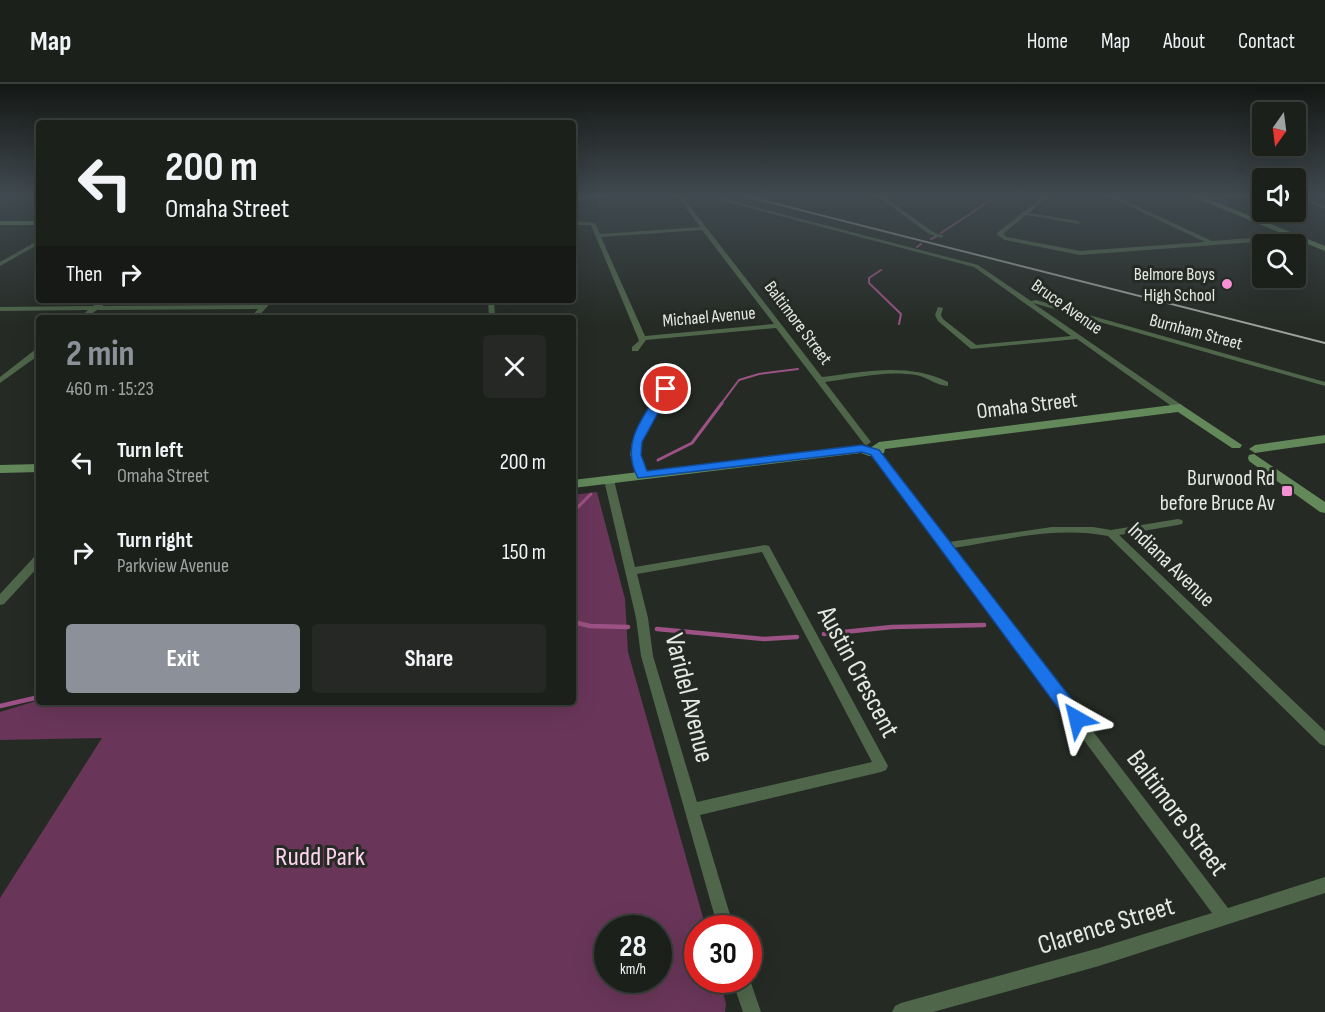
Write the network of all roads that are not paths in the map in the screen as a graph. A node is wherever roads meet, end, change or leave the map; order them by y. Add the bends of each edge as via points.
1 (599, 239) edge
2 (713, 239) edge
3 (873, 239) edge
4 (1010, 239) edge
5 (1203, 239) edge
6 (1252, 241) edge
7 (1306, 242) edge
8 (36, 244) edge
9 (1213, 244) junction
10 (1325, 249) edge
11 (0, 264) edge
12 (1024, 299) junction
13 (102, 303) edge
14 (267, 303) edge
15 (264, 307) junction
16 (95, 308) junction
17 (940, 308) dead end
18 (0, 309) edge
19 (1072, 313) junction
20 (0, 315) edge
21 (36, 315) edge
22 (85, 315) edge
23 (256, 315) edge
24 (1048, 315) junction
25 (778, 326) junction
26 (1079, 337) junction
27 (642, 338) junction
28 (635, 349) dead end
29 (36, 353) edge
30 (820, 380) junction
31 (0, 381) edge
32 (945, 384) dead end
33 (1325, 384) edge
34 (666, 389) dead end
35 (1180, 408) junction
36 (1325, 439) edge
37 (871, 447) junction
38 (1255, 454) junction
39 (36, 468) edge
40 (0, 469) edge
41 (642, 475) junction
42 (609, 480) junction
43 (576, 484) edge
44 (1325, 509) edge
45 (1178, 522) dead end
46 (1110, 533) junction
47 (946, 546) junction
48 (36, 562) edge
49 (632, 571) junction
50 (0, 601) edge
51 (1325, 740) edge
52 (691, 810) junction
53 (1325, 885) edge
54 (722, 915) edge
55 (1224, 916) junction
56 (745, 993) edge
57 (752, 1012) edge
58 (901, 1012) edge

1 - 27 street, Michael Avenue
2 - 25 street, Baltimore Street
3 - 12 street, Bruce Avenue via 976,266
4 - 9 street via 1080,253
5 - 9 street
6 - 9 street
7 - 10 street
8 - 11 street
12 - 19 street, Burnham Street
12 - 24 street, Bruce Avenue
13 - 16 street
14 - 15 street
15 - 16 street
15 - 23 street
16 - 18 street
16 - 22 street
17 - 26 street via 940,320 974,347
19 - 24 street
19 - 33 street, Burnham Street
20 - 21 street
24 - 26 street, Bruce Avenue
25 - 27 street, Michael Avenue
25 - 30 street, Baltimore Street
26 - 35 street, Bruce Avenue
27 - 28 street, Michael Avenue
29 - 31 street
30 - 32 street via 913,371 931,375
30 - 37 street, Baltimore Street
34 - 41 street via 636,442 635,455
35 - 37 street, Omaha Street
35 - 38 street, Bruce Avenue via 1236,445 1236,453
36 - 38 street
37 - 41 street, Omaha Street
37 - 47 street, Baltimore Street
38 - 44 street
39 - 40 street
41 - 42 street, Omaha Street
42 - 43 street, Omaha Street
42 - 49 street, Varidel Avenue
45 - 46 street
46 - 47 street, Indiana Avenue via 1066,529
46 - 51 street, Indiana Avenue
47 - 55 street, Baltimore Street
48 - 50 street
49 - 52 street, Varidel Avenue via 647,656
49 - 52 street, Austin Crescent via 765,548 881,766
52 - 54 street, Varidel Avenue
53 - 55 street, Clarence Street
55 - 58 street, Clarence Street via 1099,957
56 - 57 street

